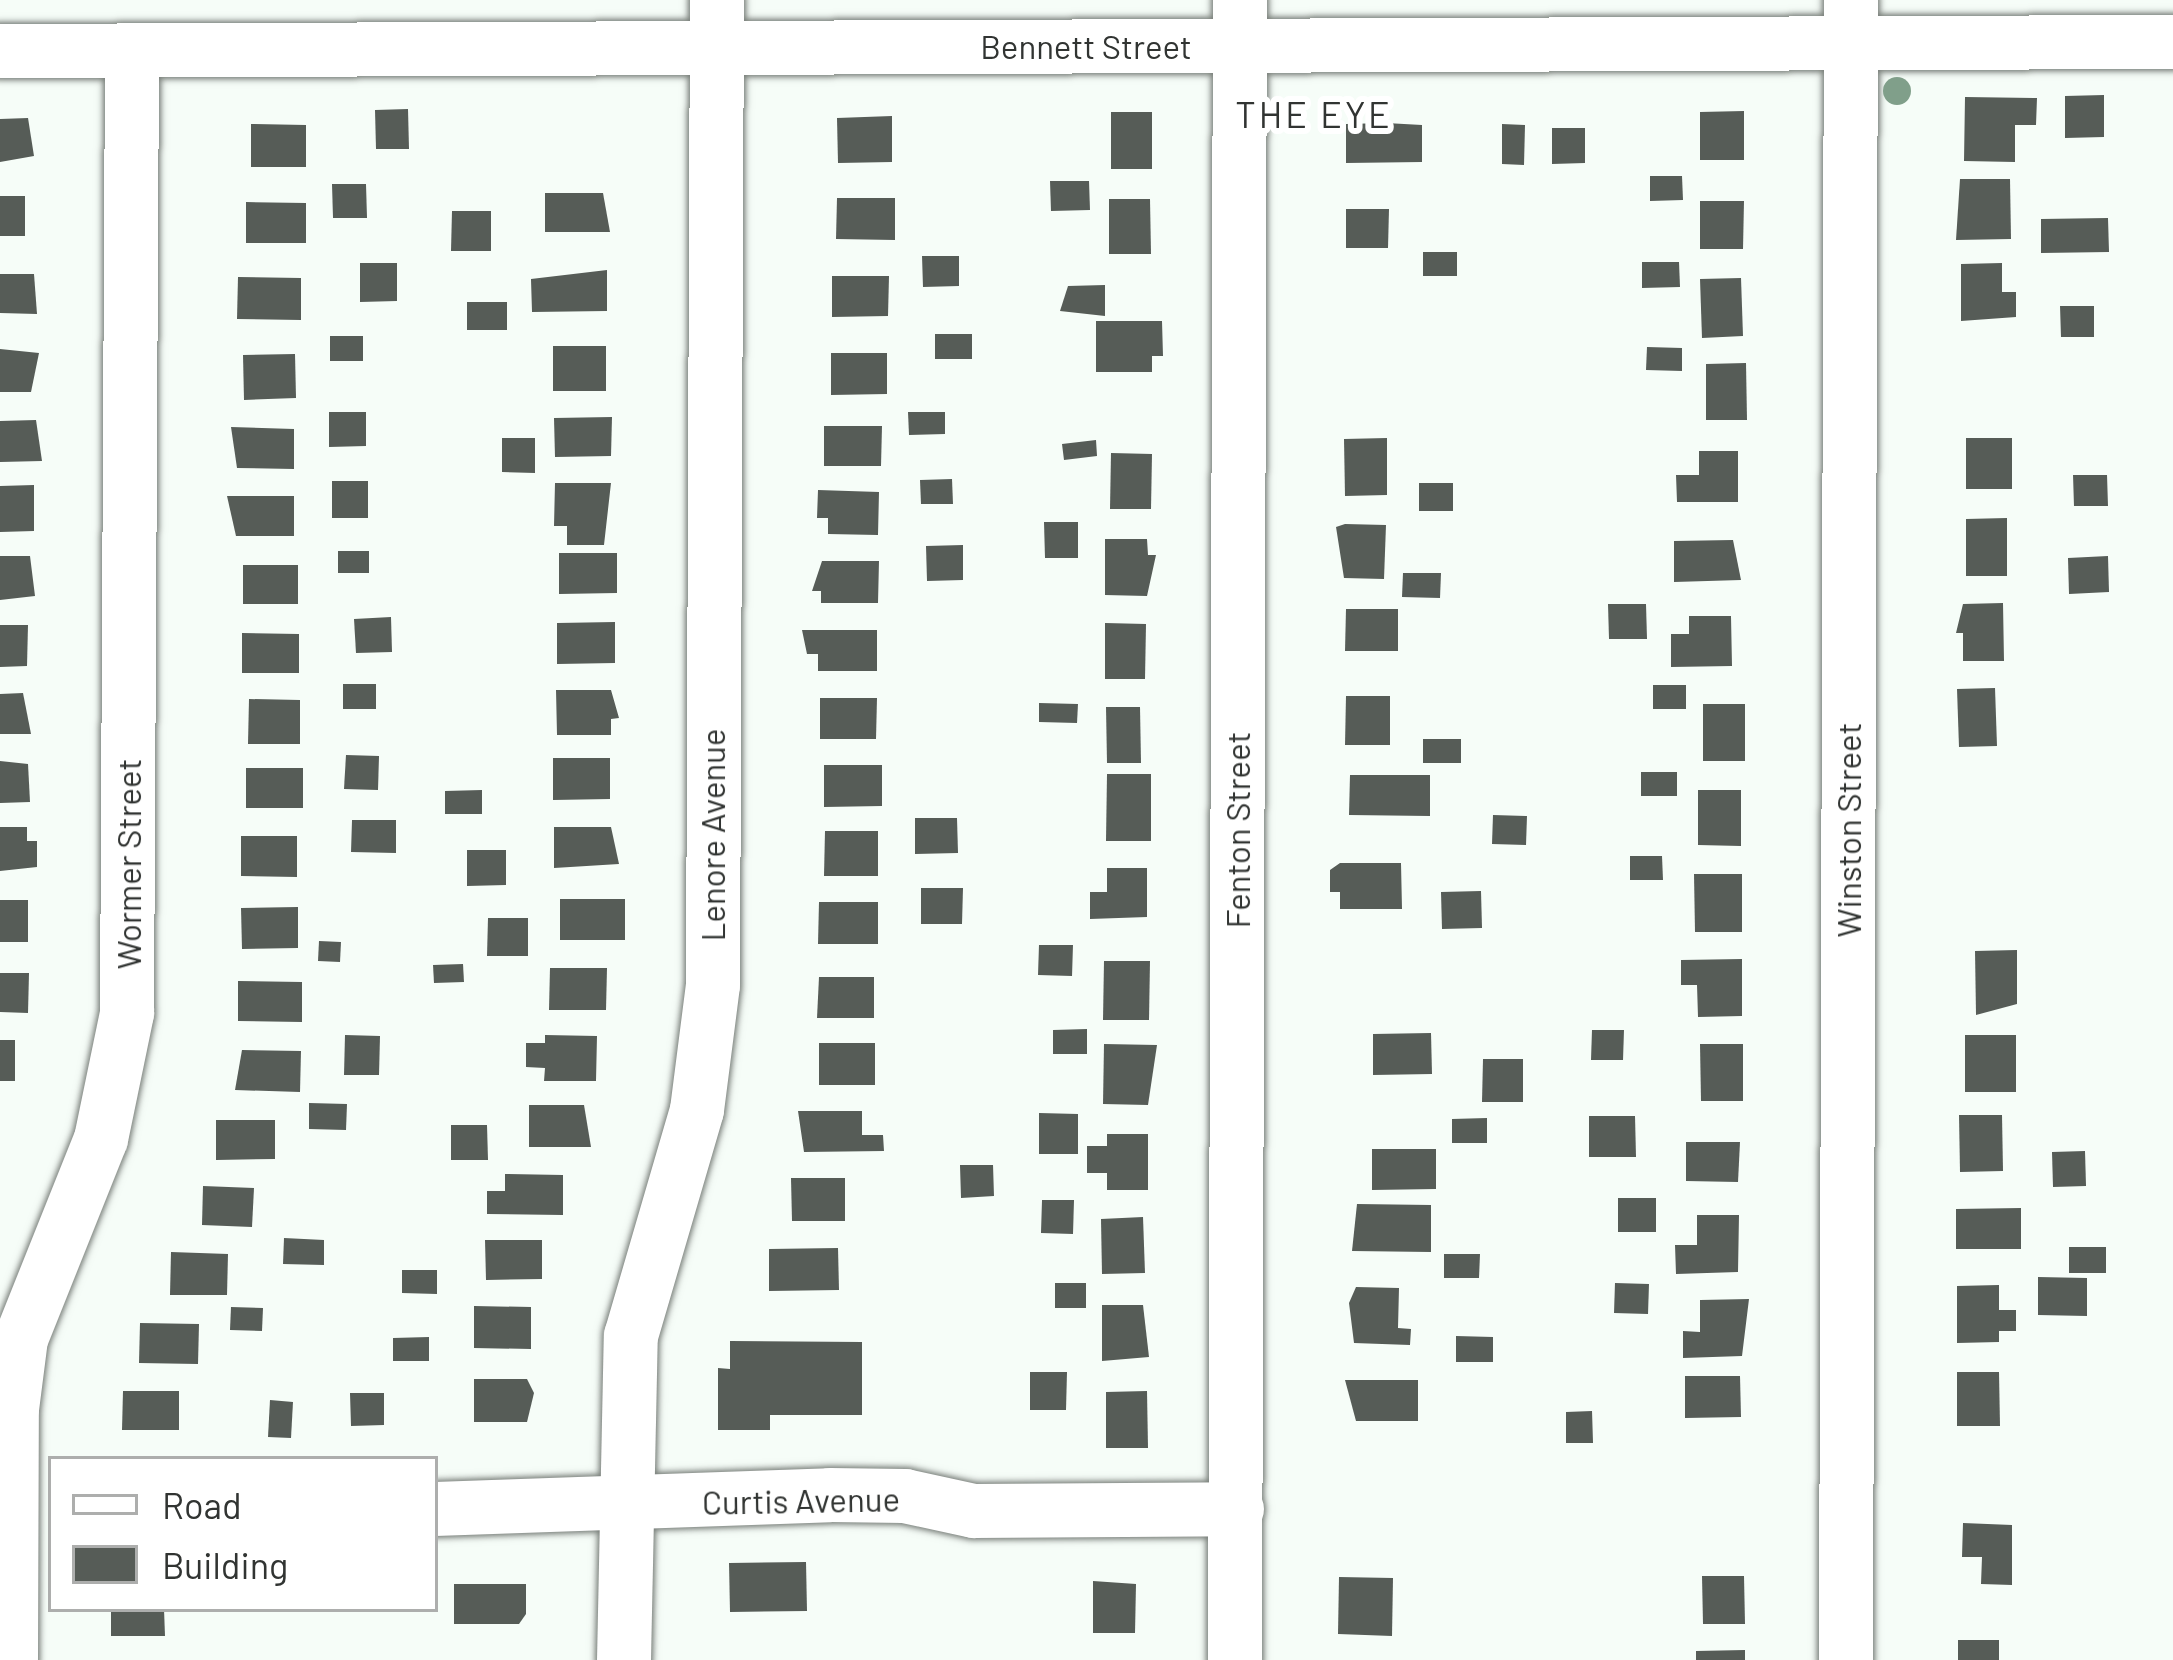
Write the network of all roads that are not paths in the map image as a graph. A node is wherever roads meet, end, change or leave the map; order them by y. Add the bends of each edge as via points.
1 (1851, 21) edge
2 (1240, 23) edge
3 (717, 24) edge
4 (2173, 42) edge
5 (132, 50) junction
6 (0, 51) edge
7 (625, 1505) junction
8 (21, 1509) edge
9 (438, 1509) edge
10 (1237, 1509) junction
11 (11, 1660) edge
12 (624, 1660) edge
13 (1235, 1660) edge
14 (1846, 1660) edge

1 - 2 street, Bennett Street
1 - 4 street, Bennett Street
1 - 14 street, Winston Street
2 - 3 street, Bennett Street
2 - 10 street, Fenton Street
3 - 5 street, Bennett Street
3 - 7 street, Lenore Avenue via 712,985 697,1110 631,1336
5 - 6 street, Bennett Street
5 - 8 street, Wormer Street via 127,1013 101,1139 21,1339
7 - 9 street, Curtis Avenue
7 - 10 street, Curtis Avenue via 830,1495 995,1511
7 - 12 street, Lenore Avenue
8 - 11 street, Wormer Street
10 - 13 street, Fenton Street

